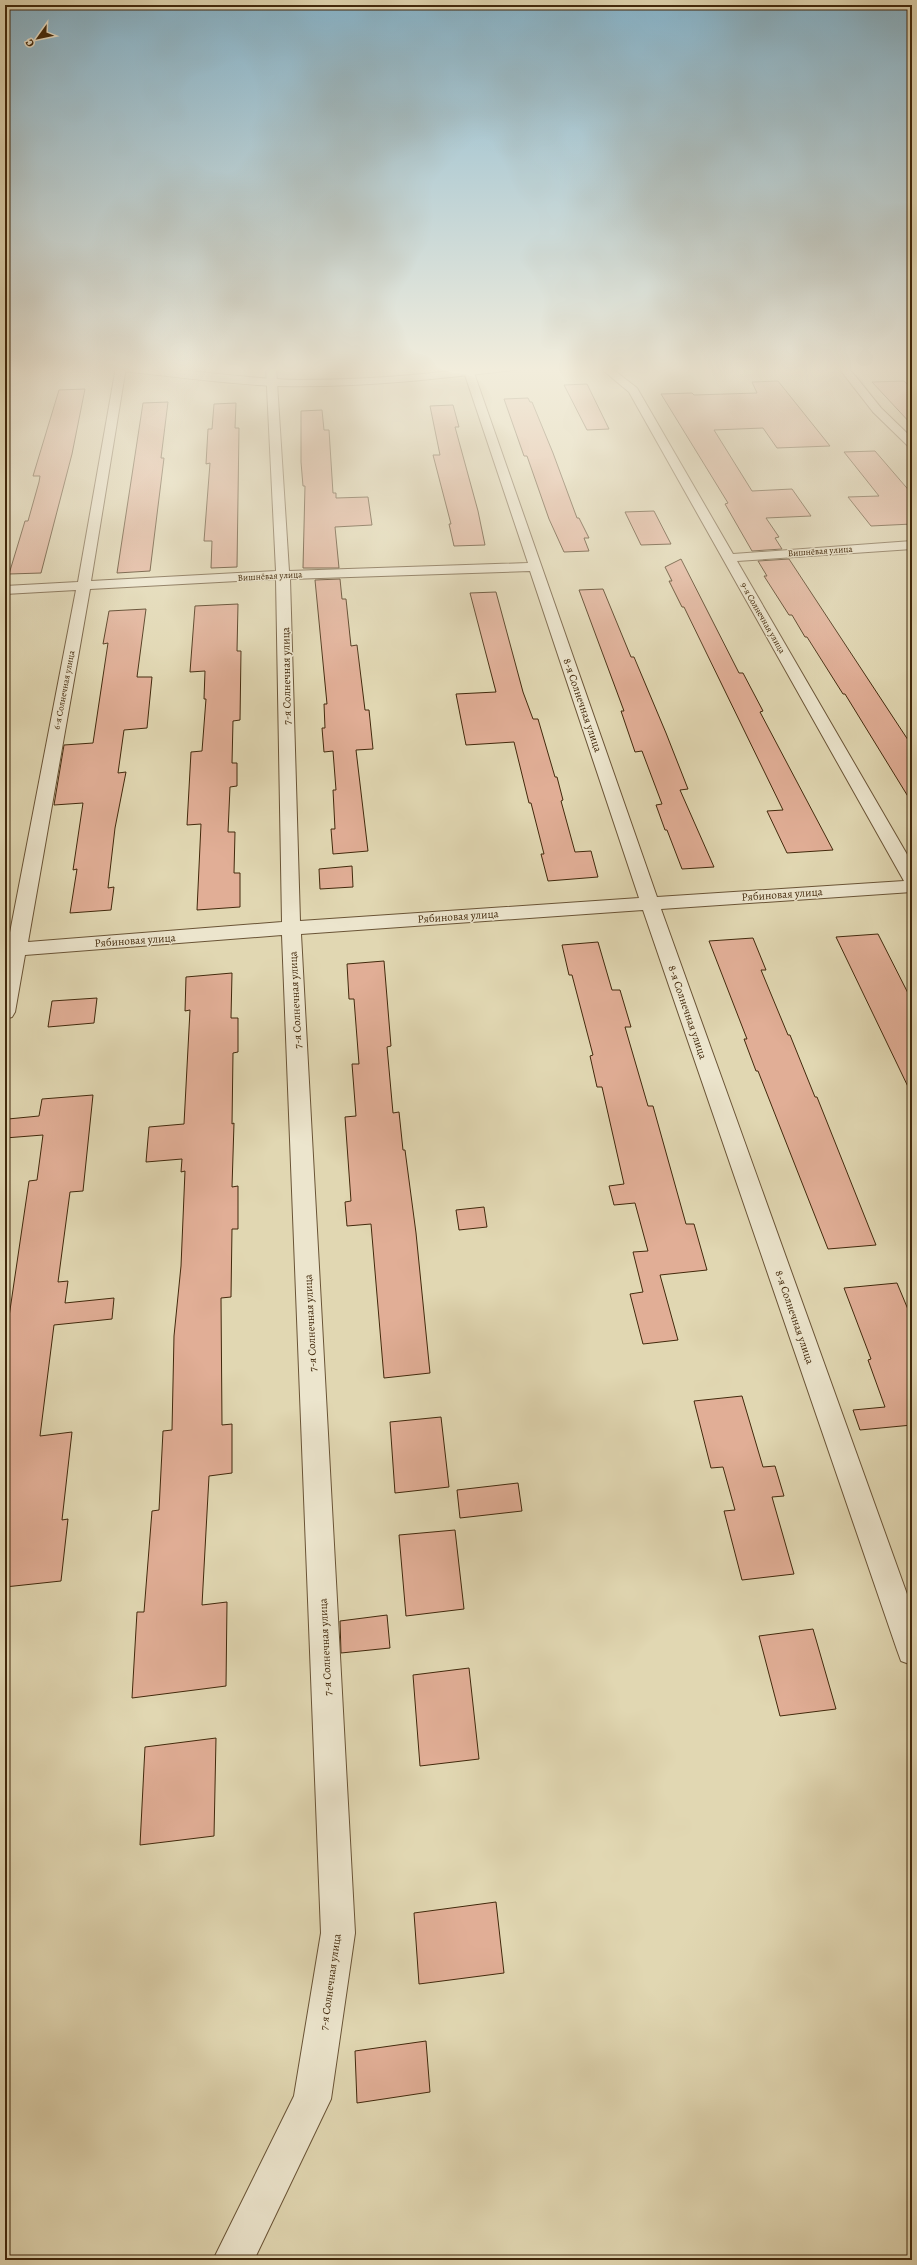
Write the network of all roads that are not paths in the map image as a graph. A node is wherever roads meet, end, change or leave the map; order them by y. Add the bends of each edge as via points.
1 (102, 473) edge
2 (277, 473) edge
3 (504, 473) edge
4 (680, 473) edge
5 (912, 545) edge
6 (729, 558) junction
7 (535, 567) junction
8 (283, 575) junction
9 (84, 585) junction
10 (5, 590) edge
11 (912, 878) edge
12 (912, 886) edge
13 (650, 903) junction
14 (291, 928) junction
15 (10, 950) edge
16 (5, 1012) edge
17 (912, 1650) edge
18 (233, 2260) edge

1 - 9 street, 6-я Солнечная улица
2 - 8 street, 7-я Солнечная улица
3 - 7 street, 8-я Солнечная улица
4 - 6 street, 9-я Солнечная улица
5 - 6 street, Вишнёвая улица
6 - 11 street, 9-я Солнечная улица
7 - 8 street, Вишнёвая улица
7 - 13 street, 8-я Солнечная улица
8 - 9 street, Вишнёвая улица
8 - 14 street, 7-я Солнечная улица
9 - 10 street, Вишнёвая улица
9 - 15 street, 6-я Солнечная улица
12 - 13 street, Рябиновая улица
13 - 14 street, Рябиновая улица
13 - 17 street, 8-я Солнечная улица
14 - 15 street, Рябиновая улица
14 - 18 street, 7-я Солнечная улица via 338,1933 312,2099
15 - 16 street, 6-я Солнечная улица

